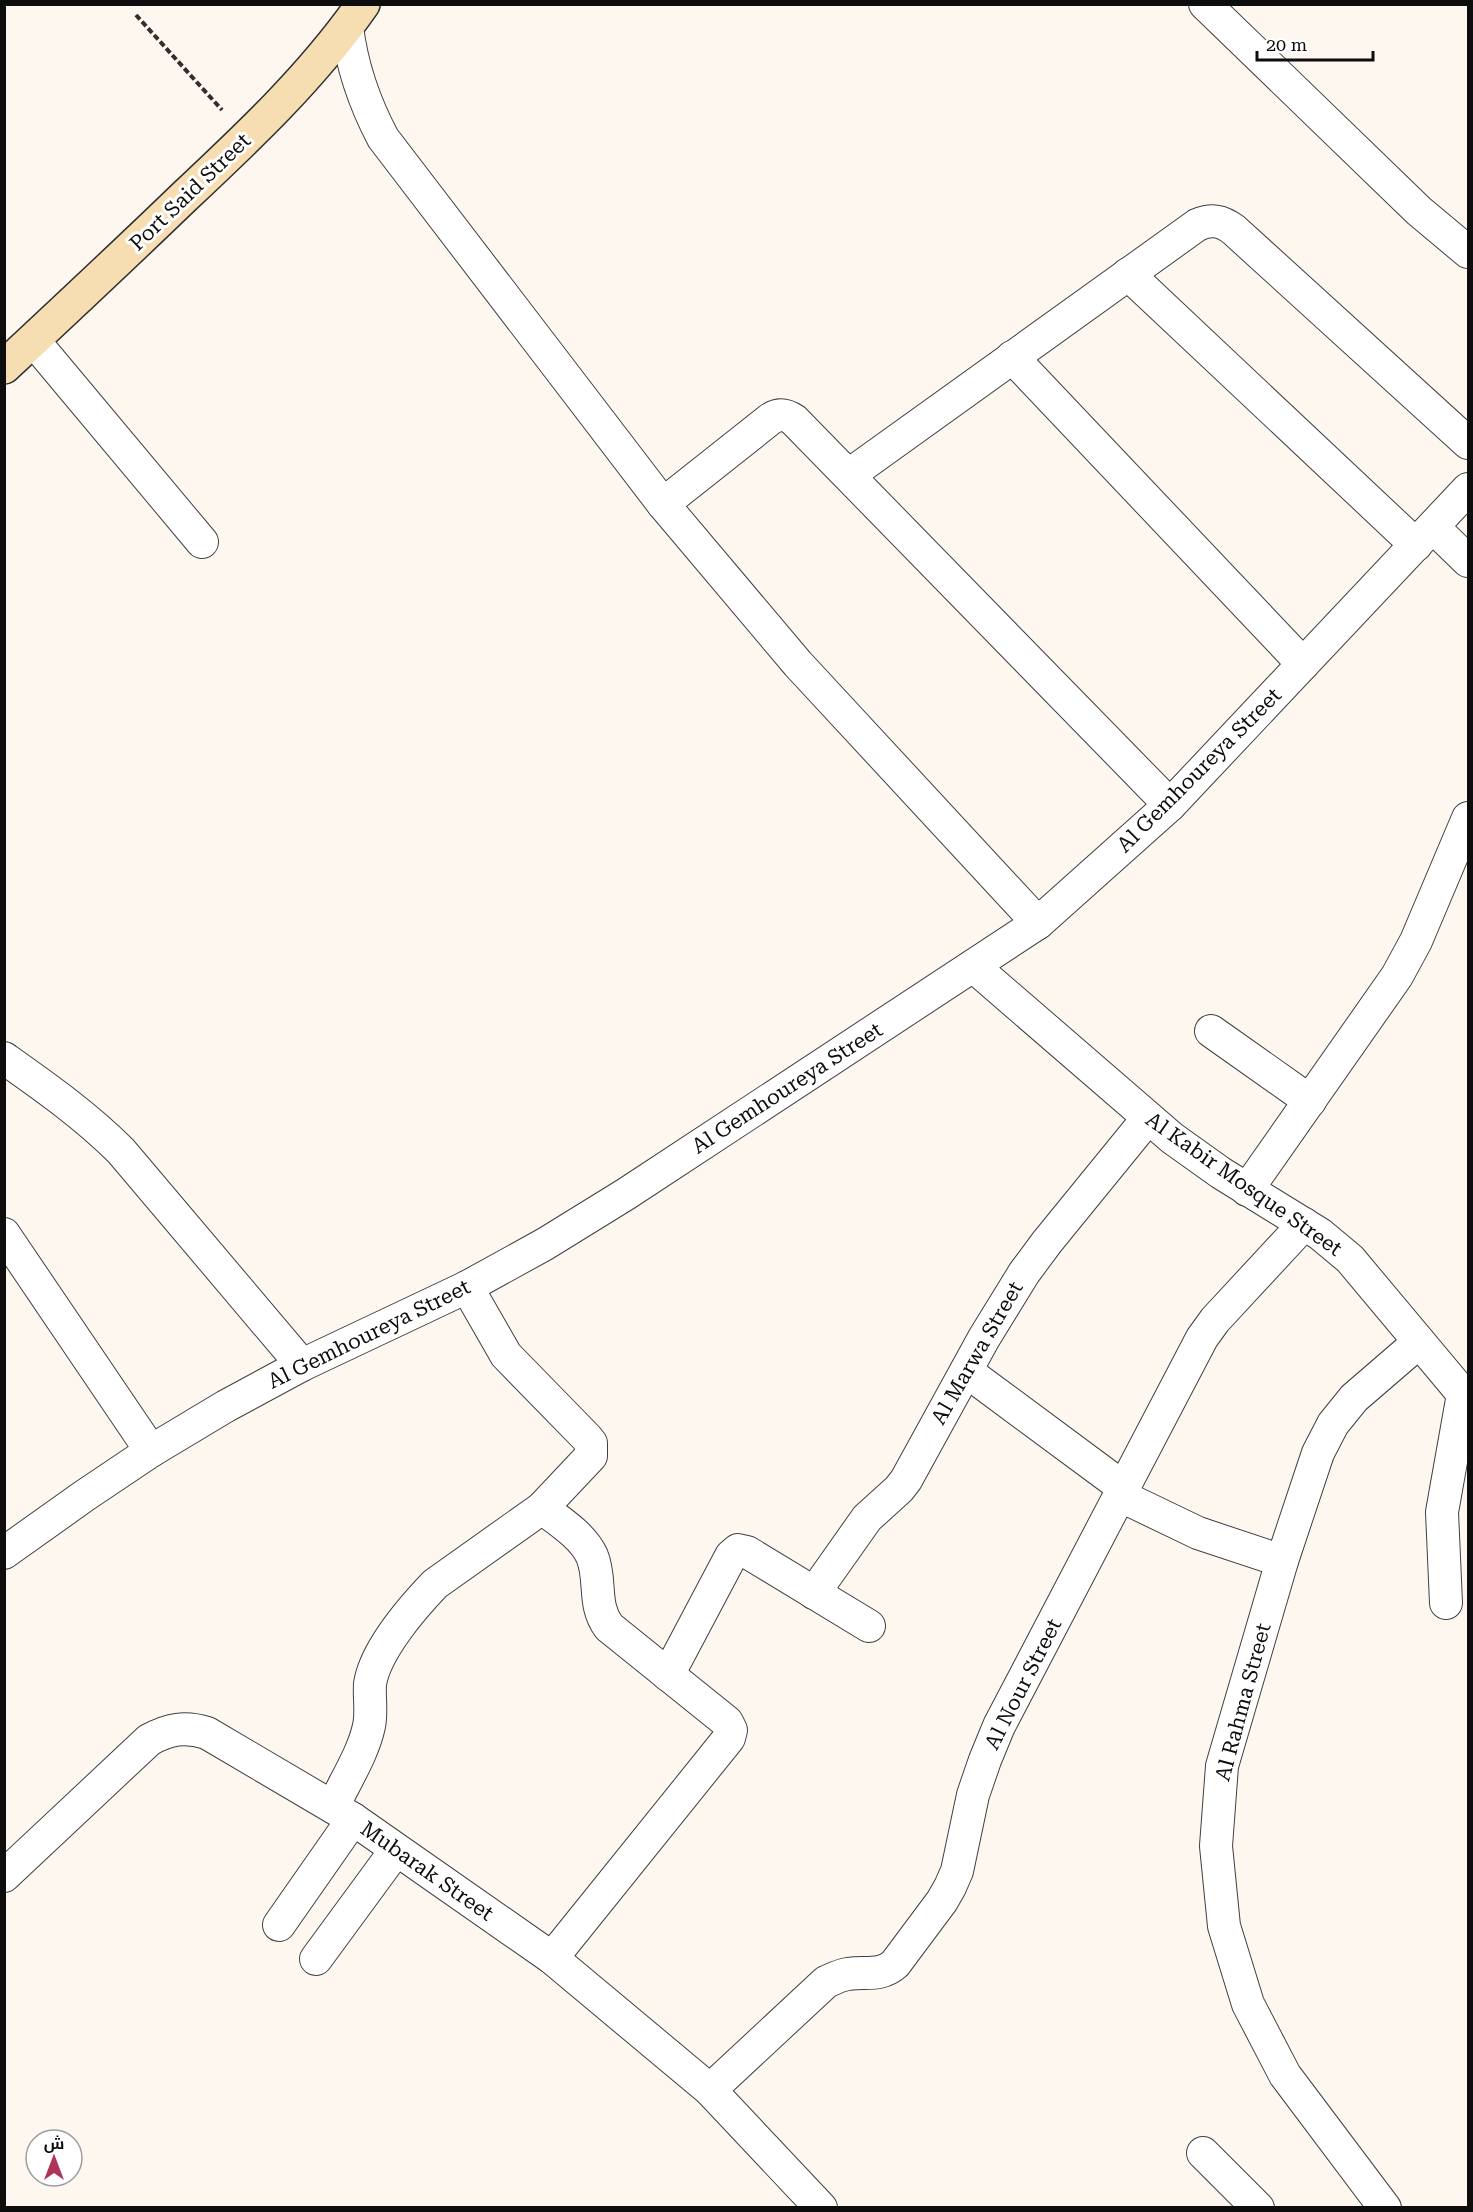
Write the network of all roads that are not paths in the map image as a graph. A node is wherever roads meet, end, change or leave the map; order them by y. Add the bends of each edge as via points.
1 (1205, 4) edge
2 (355, 16) edge
3 (1468, 252) edge
4 (1128, 274) junction
5 (33, 340) junction
6 (1012, 357) junction
7 (4, 367) edge
8 (1468, 443) edge
9 (849, 475) junction
10 (1468, 489) edge
11 (663, 504) junction
12 (1424, 536) junction
13 (202, 542) dead end
14 (1468, 561) edge
15 (1303, 664) junction
16 (1170, 805) junction
17 (1468, 818) edge
18 (1038, 923) junction
19 (974, 966) junction
20 (1211, 1030) dead end
21 (4, 1058) edge
22 (1310, 1101) junction
23 (1148, 1118) junction
24 (1246, 1190) junction
25 (1304, 1224) junction
26 (4, 1234) edge
27 (467, 1287) junction
28 (1419, 1342) junction
29 (302, 1365) junction
30 (966, 1371) junction
31 (1466, 1396) edge
32 (151, 1451) junction
33 (1122, 1492) junction
34 (542, 1508) junction
35 (9, 1540) edge
36 (1282, 1561) junction
37 (814, 1593) junction
38 (1446, 1603) dead end
39 (869, 1626) dead end
40 (668, 1675) junction
41 (343, 1813) junction
42 (396, 1850) junction
43 (4, 1876) edge
44 (279, 1925) dead end
45 (552, 1958) junction
46 (316, 1959) dead end
47 (710, 2090) junction
48 (1203, 2153) dead end
49 (821, 2208) edge
50 (1258, 2208) edge
51 (1385, 2208) edge

1 - 3 street via 1419,212
2 - 5 street, Port Said Street via 247,138
2 - 11 street via 351,56 358,85 383,138
4 - 6 street
4 - 8 street via 1197,225 1216,220 1226,224
4 - 12 street
5 - 7 street, Port Said Street
5 - 13 street
6 - 9 street
6 - 15 street
9 - 11 street via 794,420 782,415 769,420
9 - 16 street
10 - 12 street, Al Gemhoureya Street
11 - 18 street via 798,664
12 - 14 street
12 - 15 street, Al Gemhoureya Street
15 - 16 street, Al Gemhoureya Street
16 - 18 street, Al Gemhoureya Street
17 - 22 street via 1407,958
18 - 19 street, Al Gemhoureya Street
19 - 23 street, Al Kabir Mosque Street
19 - 27 street, Al Gemhoureya Street via 626,1194
20 - 22 street
21 - 29 street via 67,1102 121,1151
22 - 24 street
23 - 24 street, Al Kabir Mosque Street
23 - 30 street, Al Marwa Street via 1024,1273
24 - 25 street, Al Kabir Mosque Street
25 - 28 street, Al Kabir Mosque Street via 1350,1259
25 - 33 street, Al Nour Street via 1202,1338
26 - 32 street
27 - 29 street, Al Gemhoureya Street
27 - 34 street via 506,1355 591,1443 587,1462
28 - 31 street, Al Kabir Mosque Street
28 - 36 street, Al Rahma Street via 1354,1398 1333,1424 1318,1453
29 - 32 street, Al Gemhoureya Street
30 - 33 street
30 - 37 street, Al Marwa Street via 906,1480 867,1518
31 - 38 street via 1442,1512
32 - 35 street, Al Gemhoureya Street
33 - 36 street via 1198,1533
33 - 47 street, Al Nour Street via 999,1726 974,1795 957,1871 942,1901 888,1969 873,1974 848,1974 826,1982
34 - 40 street via 587,1547 595,1564 599,1610 609,1627
34 - 41 street via 435,1584 380,1654 370,1686 371,1715 366,1738
36 - 51 street, Al Rahma Street via 1222,1766 1216,1846 1224,1926 1248,2004 1285,2075
37 - 39 street
37 - 40 street via 747,1552 734,1552
40 - 45 street via 727,1722 730,1734
41 - 42 street, Mubarak Street
41 - 43 street, Mubarak Street via 207,1733 177,1729 148,1740
41 - 44 street
42 - 45 street, Mubarak Street
42 - 46 street
45 - 47 street, Mubarak Street
47 - 49 street, Mubarak Street
48 - 50 street

